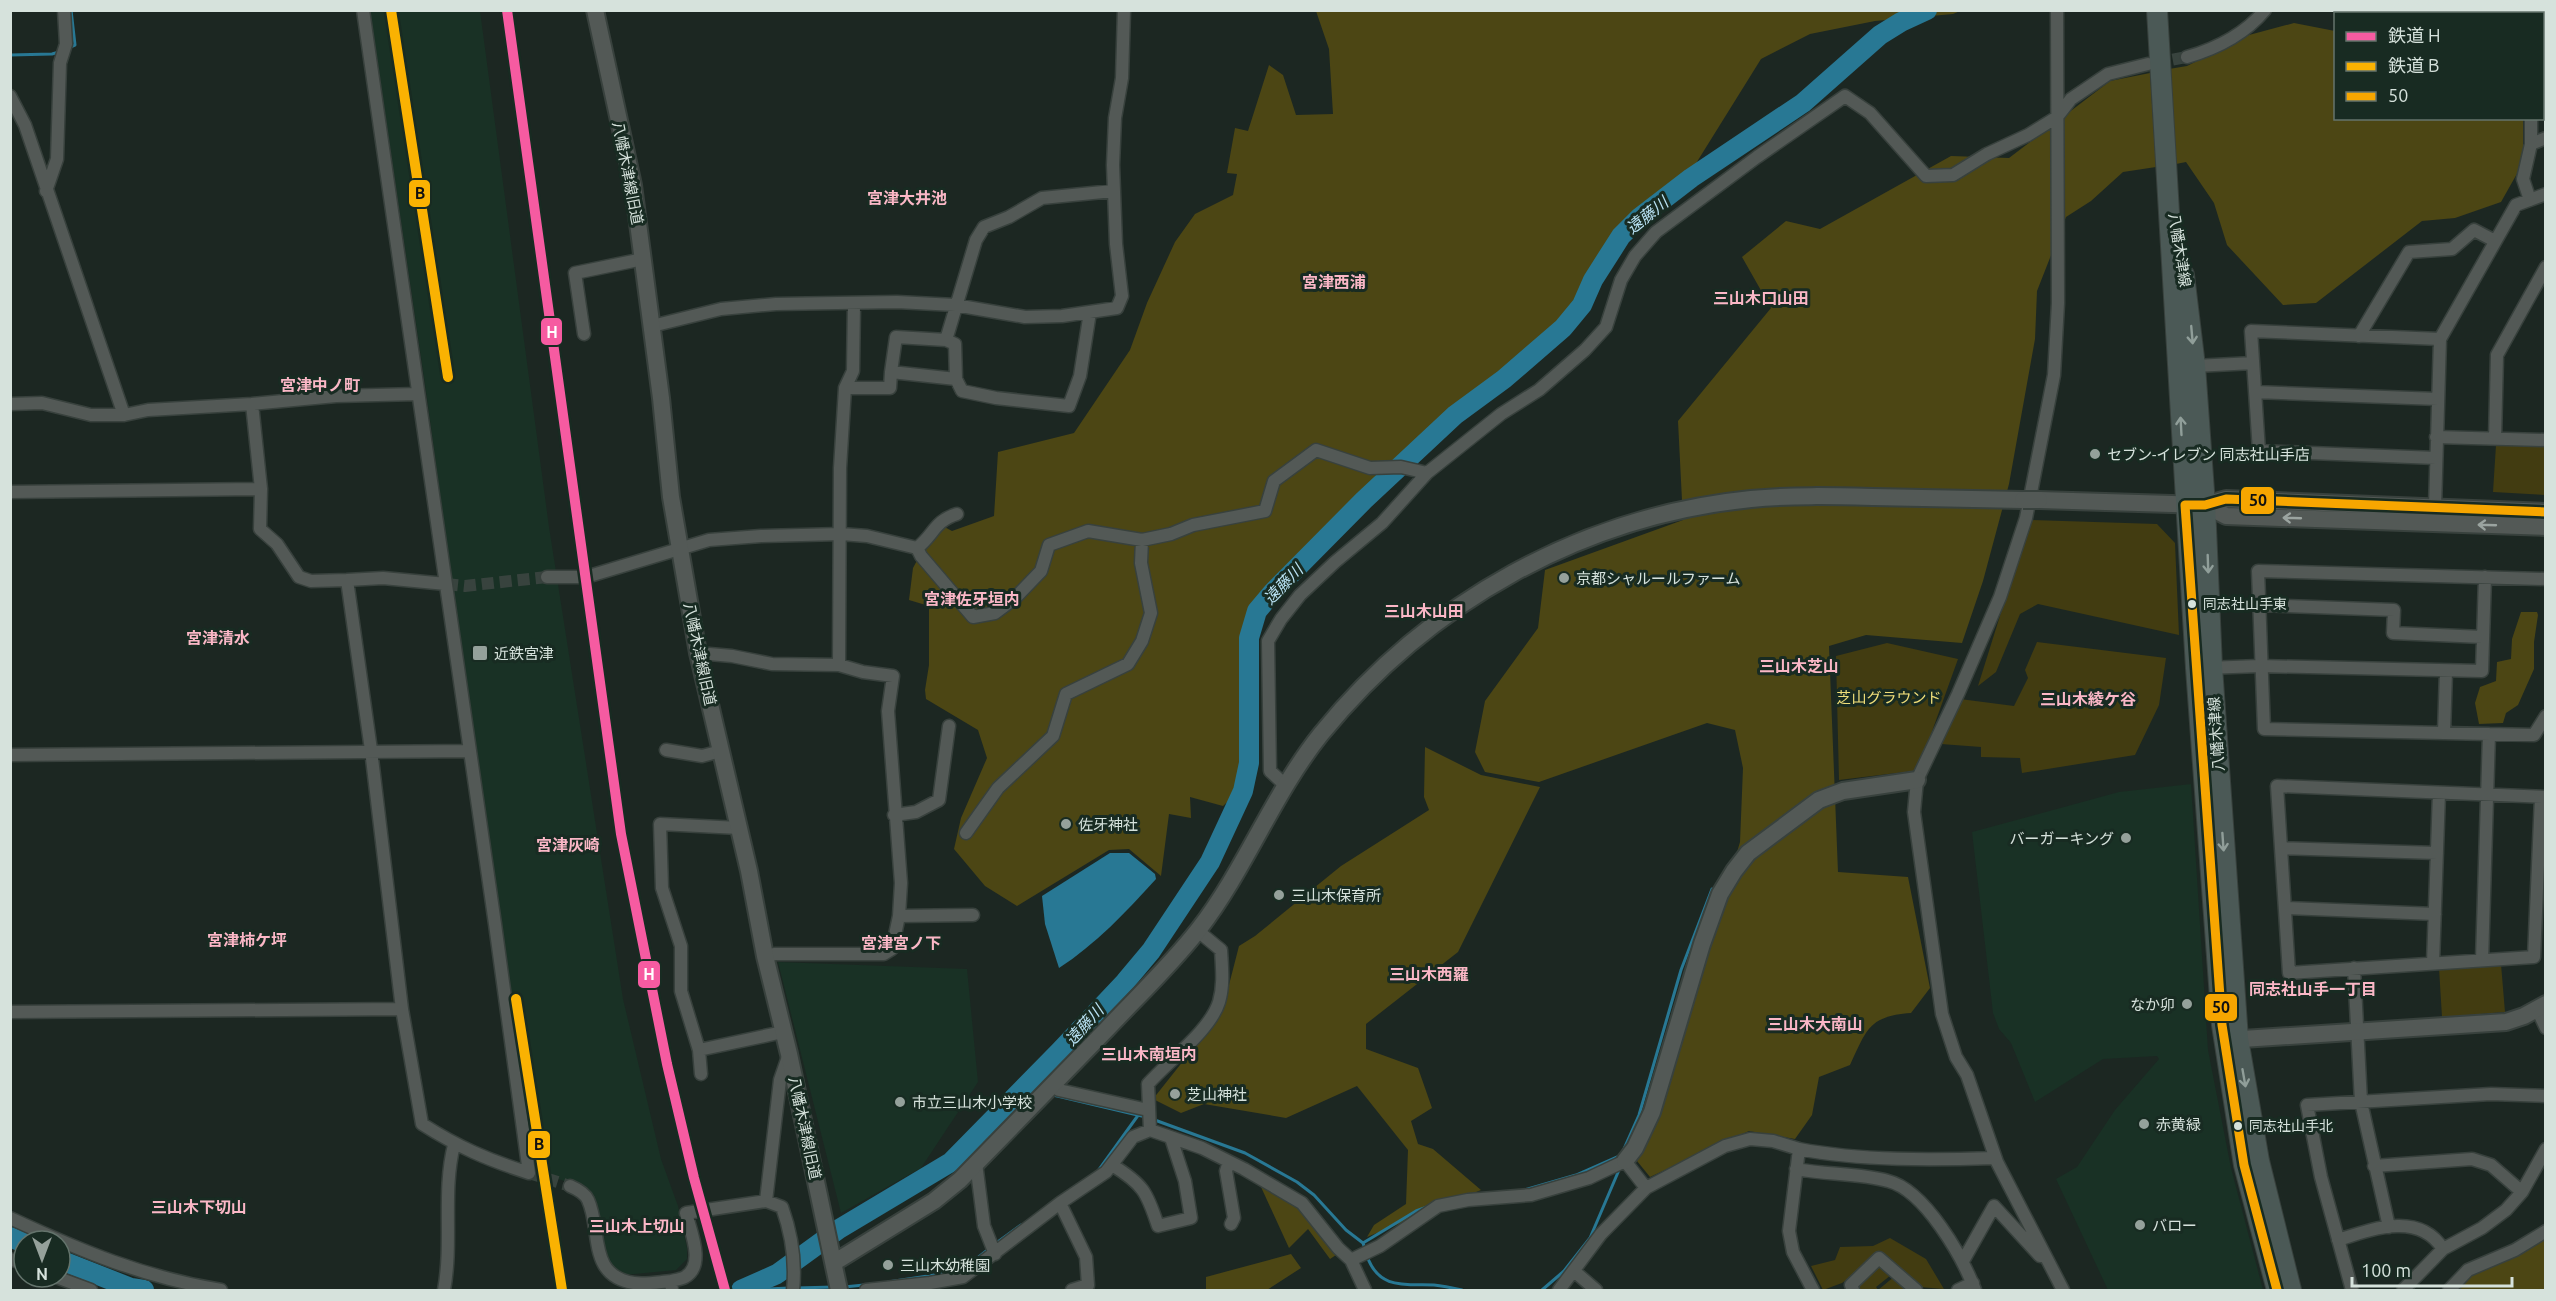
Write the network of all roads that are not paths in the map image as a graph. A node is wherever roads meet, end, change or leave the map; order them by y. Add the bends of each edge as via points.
1 (64, 10) edge
2 (363, 10) edge
3 (595, 10) edge
4 (1124, 10) edge
5 (2057, 10) edge
6 (2157, 10) edge
7 (2265, 10) edge
8 (2187, 57) tunnel mouth
9 (2148, 64) tunnel mouth
10 (10, 96) edge
11 (2057, 117) junction
12 (2531, 120) edge
13 (2546, 138) edge
14 (2531, 144) junction
15 (2168, 174) junction
16 (46, 191) junction
17 (1113, 191) junction
18 (2546, 194) edge
19 (2530, 200) junction
20 (2494, 241) junction
21 (643, 259) junction
22 (2546, 267) edge
23 (854, 304) junction
24 (956, 305) junction
25 (1090, 312) junction
26 (652, 326) junction
27 (584, 334) dead end
28 (2359, 336) junction
29 (2440, 339) junction
30 (946, 340) junction
31 (2253, 363) junction
32 (2195, 366) junction
33 (891, 372) junction
34 (956, 379) junction
35 (845, 388) junction
36 (2255, 392) junction
37 (418, 394) junction
38 (2438, 399) junction
39 (10, 404) edge
40 (252, 404) junction
41 (124, 415) junction
42 (2436, 437) junction
43 (2495, 439) junction
44 (2546, 440) edge
45 (2436, 458) junction
46 (1427, 473) junction
47 (261, 489) junction
48 (10, 492) edge
49 (2195, 505) junction
50 (2435, 507) junction
51 (2546, 512) edge
52 (957, 514) dead end
53 (2546, 527) edge
54 (841, 534) junction
55 (1142, 540) junction
56 (917, 548) junction
57 (680, 551) junction
58 (547, 577) tunnel mouth
59 (2485, 577) junction
60 (2546, 579) edge
61 (347, 580) junction
62 (446, 584) junction
63 (2258, 605) junction
64 (2482, 637) junction
65 (698, 653) junction
66 (839, 665) junction
67 (2260, 666) junction
68 (2204, 668) junction
69 (2446, 671) junction
70 (2546, 716) edge
71 (949, 726) dead end
72 (2444, 733) junction
73 (2489, 734) junction
74 (371, 750) junction
75 (666, 750) dead end
76 (470, 751) junction
77 (721, 751) junction
78 (10, 755) edge
79 (1917, 780) junction
80 (1285, 785) junction
81 (2439, 793) junction
82 (2487, 794) junction
83 (2543, 797) edge
84 (894, 814) junction
85 (739, 828) junction
86 (966, 833) dead end
87 (2282, 848) junction
88 (2437, 853) junction
89 (2286, 908) junction
90 (973, 915) dead end
91 (2435, 915) junction
92 (899, 916) junction
93 (1198, 931) junction
94 (765, 956) junction
95 (2482, 960) junction
96 (2433, 963) junction
97 (2354, 968) junction
98 (2541, 1007) edge
99 (402, 1009) junction
100 (10, 1012) edge
101 (2546, 1028) edge
102 (783, 1032) junction
103 (2358, 1032) junction
104 (2231, 1040) junction
105 (699, 1050) junction
106 (789, 1054) junction
107 (701, 1074) dead end
108 (1052, 1085) junction
109 (2546, 1096) edge
110 (2361, 1102) junction
111 (1149, 1120) junction
112 (1171, 1138) junction
113 (454, 1145) junction
114 (1799, 1149) junction
115 (2546, 1149) edge
116 (1995, 1158) junction
117 (1625, 1161) junction
118 (1229, 1162) junction
119 (976, 1163) junction
120 (1112, 1165) junction
121 (2374, 1166) junction
122 (1796, 1169) junction
123 (570, 1186) tunnel mouth
124 (1646, 1188) junction
125 (2522, 1192) junction
126 (766, 1201) junction
127 (1060, 1203) junction
128 (10, 1218) edge
129 (1230, 1224) dead end
130 (2389, 1227) junction
131 (2546, 1231) edge
132 (2338, 1240) junction
133 (2443, 1249) junction
134 (995, 1254) junction
135 (833, 1255) junction
136 (1351, 1260) junction
137 (1963, 1261) junction
138 (2049, 1266) junction
139 (1574, 1270) junction
140 (945, 1280) junction
141 (72, 1283) edge
142 (671, 1286) edge
143 (1974, 1287) edge
144 (92, 1290) edge
145 (221, 1290) edge
146 (444, 1290) edge
147 (793, 1290) edge
148 (839, 1290) edge
149 (866, 1290) edge
150 (930, 1290) edge
151 (1072, 1290) edge
152 (1365, 1290) edge
153 (1559, 1290) edge
154 (1596, 1290) edge
155 (1814, 1290) edge
156 (1853, 1290) edge
157 (1916, 1290) edge
158 (1958, 1290) edge
159 (2063, 1290) edge
160 (2277, 1290) edge
161 (2291, 1290) edge
162 (2352, 1290) edge
163 (2403, 1290) edge
164 (2449, 1290) edge

1 - 16 street via 66,44 60,63 57,159
2 - 37 street
3 - 21 street, 八幡木津線旧道 via 633,185
4 - 17 street
5 - 11 street
6 - 15 main road, 八幡木津線
7 - 8 street via 2235,36
9 - 11 street via 2108,74 2072,99
10 - 16 street via 25,125
11 - 46 street via 1953,175 1926,176 1870,113 1845,96 1656,232 1635,256 1606,327 1599,335 1539,390 1501,414
11 - 79 street via 2058,303 2054,375 2026,518 2000,597
12 - 14 street
13 - 14 street
14 - 19 street via 2523,179
15 -> 32 main road, 八幡木津線
49 -> 15 main road, 八幡木津線
16 - 41 street
17 - 24 street via 1042,198 984,227 976,240
17 - 25 street via 1122,296 1117,308
18 - 19 street
19 - 20 street via 2516,206
20 - 28 street via 2474,230 2452,249 2409,252
20 - 29 street
21 - 26 street, 八幡木津線旧道
21 - 27 street via 575,273
22 - 43 street via 2497,355
23 - 24 street
23 - 26 street via 722,309
23 - 35 street via 853,371
24 - 25 street via 1024,317
24 - 30 street
25 - 34 street via 1080,376 1069,405 962,392
26 - 57 street, 八幡木津線旧道
28 - 29 street
28 - 31 street via 2252,331
29 - 38 street
30 - 33 street via 896,337
30 - 34 street via 955,344
31 - 32 street
31 - 36 street
32 - 49 main road, 八幡木津線
33 - 34 street
33 - 35 street via 890,388
35 - 54 street
36 - 38 street
36 - 45 street via 2259,450
37 - 40 street
37 - 62 street
38 - 42 street
39 - 41 street via 42,403 91,415
40 - 41 street
40 - 47 street
42 - 43 street
42 - 45 street
43 - 44 street
45 - 50 street
46 - 55 street via 1401,467 1370,468 1316,450 1274,482 1265,511
46 - 80 street via 1382,523 1300,595 1268,641 1270,771
47 - 48 street
47 - 61 street via 260,529 277,544 299,577 310,581
49 - 50 street via 2226,498
53 -> 49 street via 2226,516
49 - 68 main road, 八幡木津線
49 - 80 street via 1798,496 1695,507 1595,535 1513,572 1453,609 1413,640 1349,702
50 - 51 street
52 - 56 street via 937,523
54 - 56 street
54 - 57 street via 709,540
54 - 66 street
55 - 56 street via 1088,531 1049,545 1041,572 1015,598 995,613 973,617
55 - 86 street via 1141,563 1151,613 1142,641 1128,664 1066,694 1053,736 998,788
57 - 58 street via 586,578
57 - 65 street, 八幡木津線旧道
59 - 60 street
59 - 63 street via 2258,572
59 - 64 street
61 - 62 street via 383,578
61 - 74 street
62 - 76 street
63 - 64 street via 2394,610 2393,633
63 - 67 street
64 - 69 street via 2482,671
65 - 66 street via 772,664
65 - 77 street, 八幡木津線旧道
66 - 84 street via 892,676 888,711
67 - 68 street
67 - 69 street
67 - 72 street via 2264,729
68 - 104 main road, 八幡木津線
69 - 72 street
70 - 73 street via 2534,735
71 - 84 street via 939,800 916,812
72 - 73 street
73 - 82 street
74 - 76 street
74 - 78 street
74 - 99 street
75 - 77 street via 702,756
76 - 113 street via 528,1173
77 - 85 street, 八幡木津線旧道
79 - 116 street via 1914,812 1942,1014
79 - 117 street via 1844,791 1819,800 1748,853 1734,871 1720,894 1702,944 1652,1112
80 - 93 street
81 - 82 street
81 - 87 street via 2277,786
81 - 88 street
82 - 83 street
82 - 95 street
83 - 95 street via 2534,957
84 - 92 street via 901,883
85 - 94 street, 八幡木津線旧道
85 - 105 street via 660,824 662,888 681,946 681,992
87 - 88 street
87 - 89 street
88 - 91 street
89 - 91 street
89 - 97 street via 2289,973
90 - 92 street
91 - 96 street
92 - 94 street via 892,949 884,954
93 - 108 street
93 - 111 street via 1221,950 1223,980 1219,1004 1205,1026 1148,1084
94 - 102 street, 八幡木津線旧道
95 - 96 street
96 - 97 street
97 - 103 street
98 - 101 street
98 - 103 street via 2506,1022
99 - 100 street
99 - 113 street via 422,1124
102 - 105 street
102 - 106 street, 八幡木津線旧道
103 - 104 street
103 - 110 street
104 - 160 main road, 八幡木津線 via 2244,1164
104 -> 161 main road, 八幡木津線
105 - 107 street
106 - 126 street via 780,1080
106 - 135 street, 八幡木津線旧道
108 - 111 street
108 - 119 street
109 - 110 street via 2491,1094
110 - 121 street
110 - 132 street via 2307,1105
111 - 112 street
111 - 120 street
112 - 118 street
112 - 120 street via 1185,1181 1191,1218 1158,1226 1149,1197 1133,1178
113 - 146 street via 449,1164 448,1266
114 - 116 street via 1940,1160
114 - 122 street
114 - 124 street via 1750,1139 1725,1146
115 - 125 street
116 - 138 street
117 - 124 street
117 - 136 street via 1589,1178 1531,1195 1438,1206 1380,1246
118 - 129 street via 1226,1171 1234,1218
118 - 136 street via 1302,1203
119 - 134 street via 984,1226
119 - 135 street via 934,1201
120 - 127 street
121 - 125 street via 2472,1159 2491,1165
121 - 130 street
122 - 137 street via 1890,1181 1915,1196
122 - 155 street via 1789,1231 1793,1252
123 - 142 street via 588,1200 605,1268 636,1284
124 - 139 street via 1601,1234
125 - 133 street via 2482,1228
126 - 142 street via 686,1213 696,1255 694,1268
126 - 147 street via 782,1207 794,1251
127 - 134 street
127 - 151 street via 1086,1257 1088,1285
128 - 145 street via 150,1276
130 - 132 street
130 - 133 street via 2423,1230
131 - 164 street via 2515,1250 2468,1270
132 - 162 street
133 - 163 street
134 - 140 street via 963,1276
135 - 148 street, 八幡木津線旧道
136 - 152 street
137 - 138 street via 1994,1206
137 - 143 street
138 - 159 street
139 - 153 street
139 - 154 street
140 - 149 street
140 - 150 street via 942,1286
141 - 144 street
143 - 158 street
156 - 157 street via 1851,1285 1879,1258

